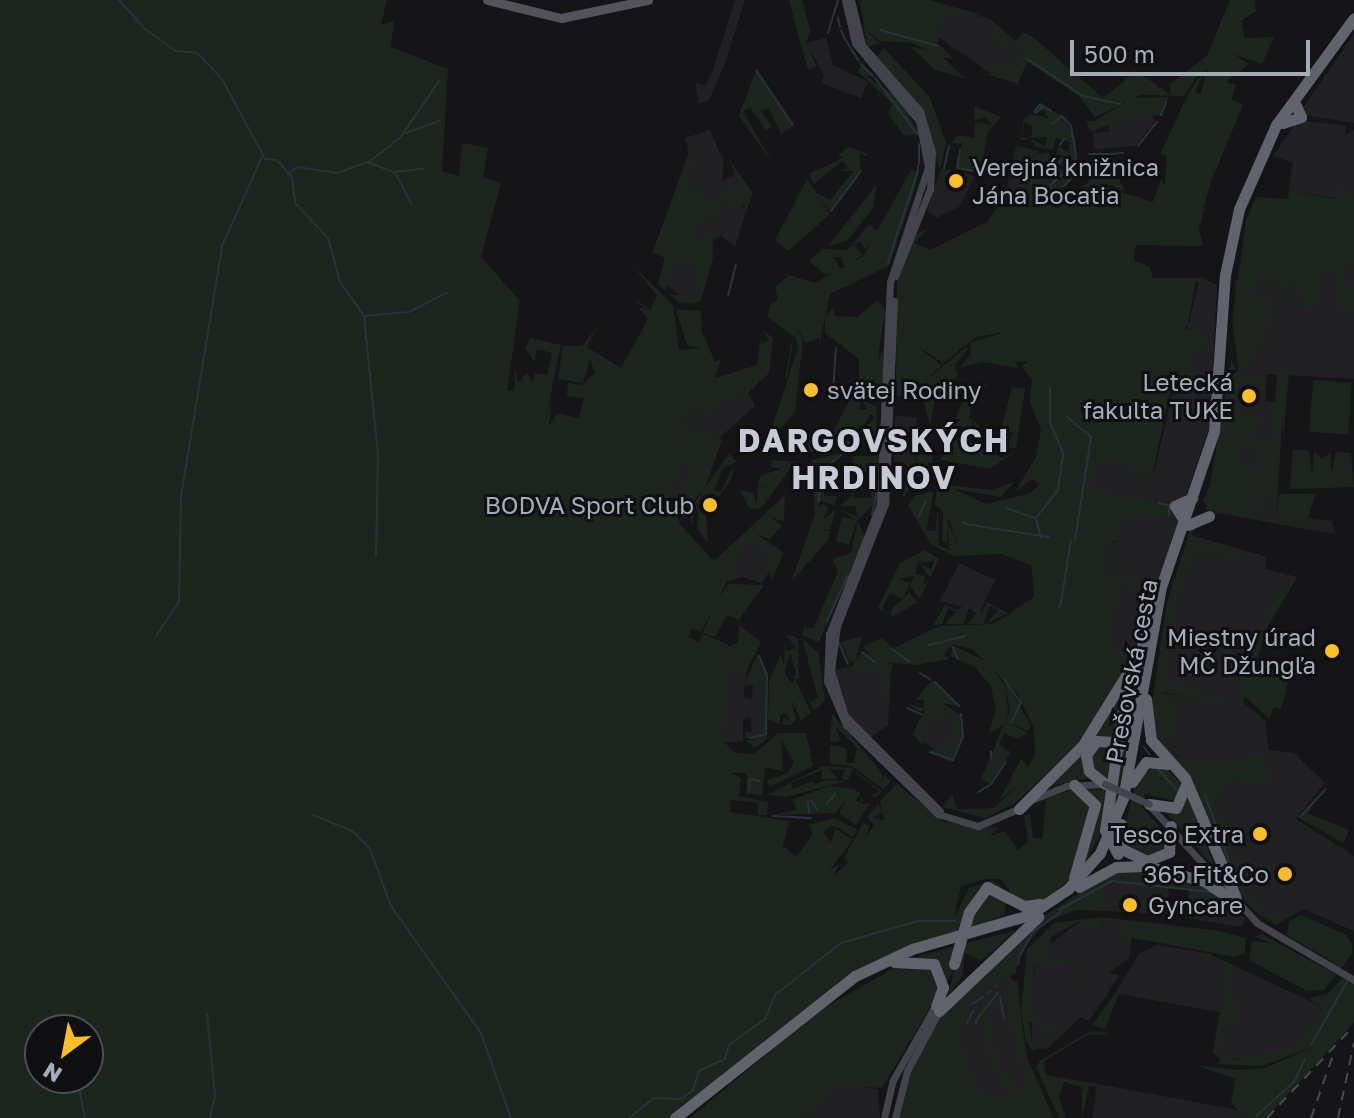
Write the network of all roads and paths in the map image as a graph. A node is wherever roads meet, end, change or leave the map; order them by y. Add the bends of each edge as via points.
1 (487, 0) edge
2 (648, 0) edge
3 (848, 0) edge
4 (1354, 18) edge
5 (1354, 27) edge
6 (890, 352) junction
7 (1196, 497) junction
8 (1186, 523) junction
9 (1157, 606) junction
10 (1137, 658) junction
11 (1146, 699) junction
12 (1132, 782) junction
13 (1101, 783) junction
14 (1074, 785) junction
15 (1149, 804) junction
16 (934, 809) junction
17 (1019, 809) junction
18 (1121, 824) junction
19 (1171, 826) junction
20 (1107, 833) junction
21 (1146, 866) junction
22 (1074, 888) junction
23 (1002, 891) junction
24 (1235, 900) junction
25 (1052, 901) junction
26 (1038, 917) junction
27 (988, 929) junction
28 (894, 962) junction
29 (1354, 980) edge
30 (937, 1008) junction
31 (675, 1118) edge
32 (685, 1118) edge
33 (884, 1118) edge
34 (895, 1118) edge

1 - 2 main road via 556,18
3 - 6 street via 862,45 920,111 932,152 932,181 900,260
4 - 7 highway via 1311,69 1266,143 1237,218 1217,414
5 - 7 highway via 1296,105 1301,117 1283,123 1238,235 1223,416
6 - 16 street via 885,504 837,626 831,671 845,716
6 - 16 street via 880,504 832,624 825,662 842,720
7 - 8 highway via 1175,506
7 - 8 highway via 1209,516
8 - 9 highway, Prešovská cesta
8 - 11 highway, Prešovská cesta via 1166,591
9 - 10 highway
9 - 20 highway, Prešovská cesta via 1126,783
10 - 17 highway via 1083,745
10 - 20 highway
11 - 12 highway, Prešovská cesta
11 - 24 highway via 1151,740 1185,778
12 - 15 highway via 1152,760 1180,776 1180,805
12 - 18 highway, Prešovská cesta
13 - 14 street
13 - 15 street, bridge
13 - 20 highway via 1086,752 1096,741 1116,744
14 - 17 street
14 - 22 highway via 1091,794 1095,810
15 - 19 street
16 - 17 street via 946,819 986,825
18 - 19 highway via 1122,849 1147,861 1171,850
18 - 22 highway, Prešovská cesta
19 - 24 street
20 - 21 highway, bridge via 1118,854
20 - 22 highway, Prešovská cesta
21 - 22 highway via 1116,867
21 - 24 highway via 1204,881
22 - 25 highway
22 - 26 highway, Prešovská cesta
23 - 25 highway via 1027,907
23 - 27 highway via 1009,910
23 - 30 highway, bridge via 979,891
24 - 29 street
25 - 27 highway
26 - 28 highway, Prešovská cesta
26 - 30 highway
27 - 31 highway via 912,949 855,976
28 - 30 highway via 934,964 943,987
28 - 32 highway, Prešovská cesta via 823,1004
30 - 33 street via 893,1080
30 - 34 street via 907,1071

